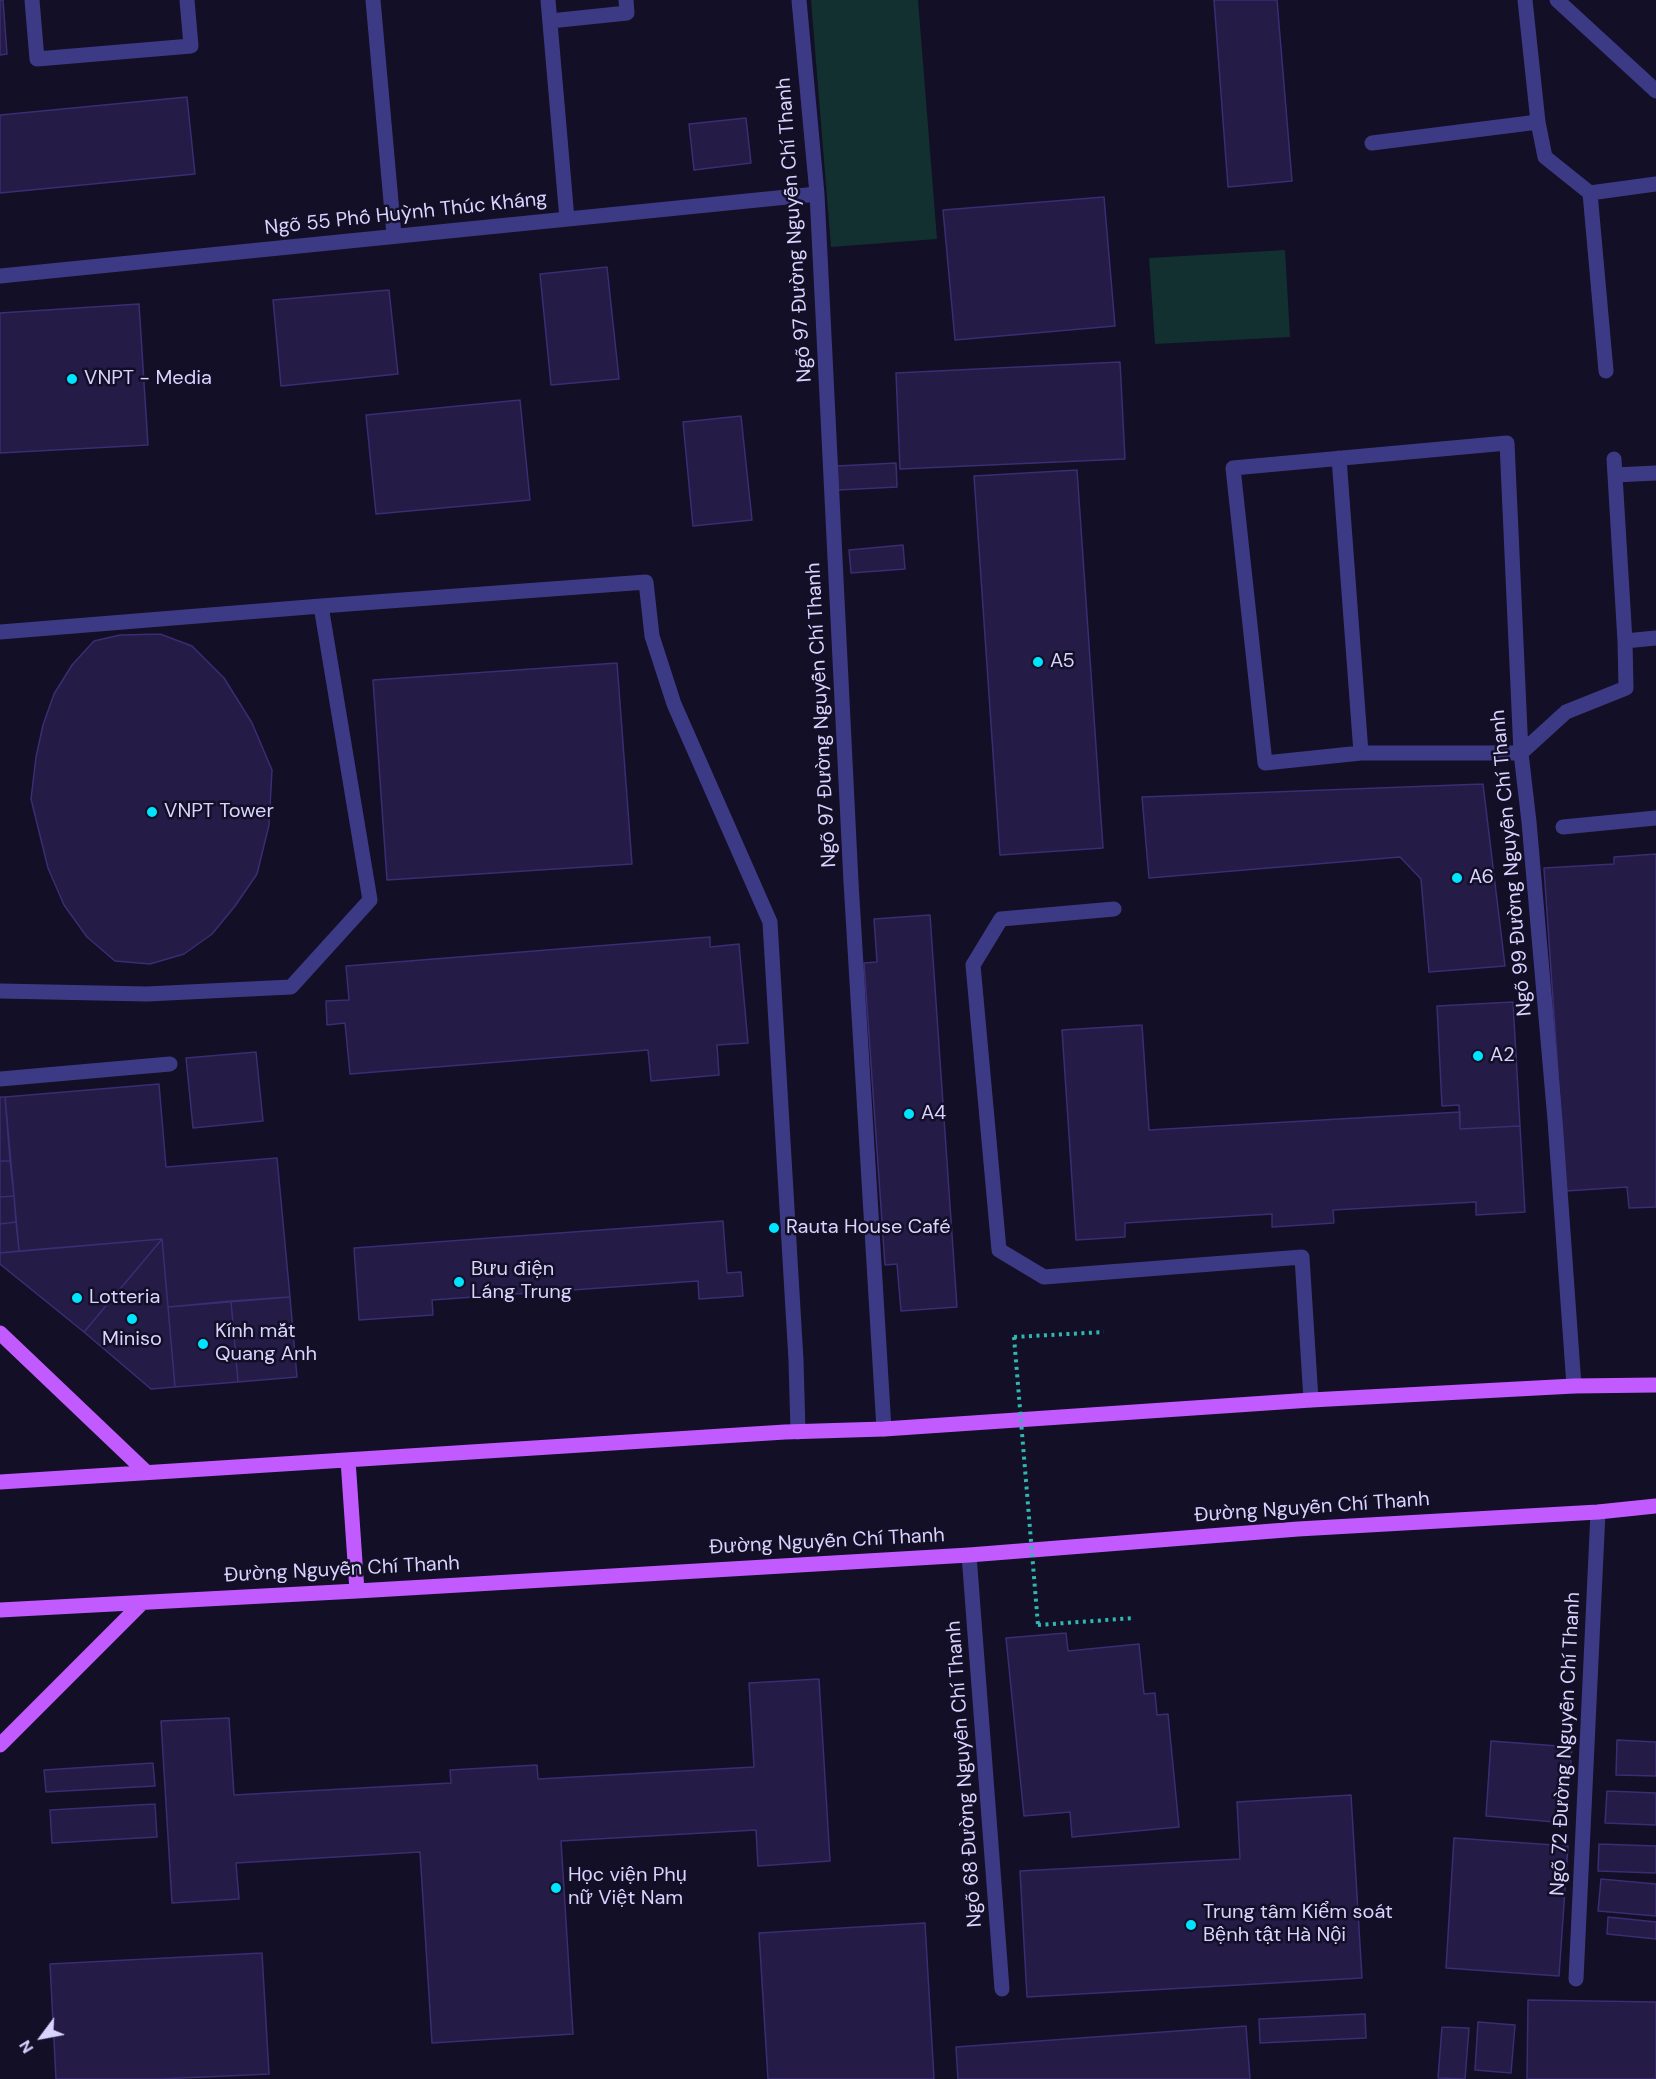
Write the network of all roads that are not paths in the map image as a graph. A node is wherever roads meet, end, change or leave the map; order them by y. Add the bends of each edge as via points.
1 (32, 0) edge
2 (187, 0) edge
3 (373, 0) edge
4 (548, 0) edge
5 (626, 0) edge
6 (800, 0) edge
7 (1525, 0) edge
8 (1557, 0) edge
9 (550, 21) junction
10 (1656, 91) edge
11 (1538, 122) junction
12 (1372, 142) dead end
13 (1656, 184) edge
14 (1590, 193) junction
15 (817, 194) junction
16 (567, 219) junction
17 (394, 236) junction
18 (0, 276) edge
19 (1606, 371) dead end
20 (1339, 458) junction
21 (1656, 473) edge
22 (321, 606) junction
23 (0, 632) edge
24 (1656, 638) edge
25 (1625, 640) junction
26 (1361, 753) junction
27 (1521, 753) junction
28 (1656, 819) edge
29 (1563, 827) dead end
30 (1114, 909) dead end
31 (0, 991) edge
32 (170, 1064) dead end
33 (0, 1079) edge
34 (0, 1333) edge
35 (1656, 1385) edge
36 (1574, 1386) junction
37 (1311, 1400) junction
38 (884, 1429) junction
39 (798, 1432) junction
40 (348, 1460) junction
41 (145, 1471) junction
42 (0, 1482) edge
43 (1656, 1506) edge
44 (1598, 1512) junction
45 (969, 1555) junction
46 (357, 1591) junction
47 (142, 1603) junction
48 (0, 1610) edge
49 (0, 1745) edge
50 (1576, 1979) dead end
51 (1002, 1989) dead end

1 - 2 lane via 37,59 191,46
3 - 17 lane
4 - 9 lane
5 - 9 lane via 627,13
6 - 15 lane, Ngõ 97 Đường Nguyễn Chí Thanh
7 - 11 lane
8 - 10 lane
9 - 16 lane
11 - 12 lane
11 - 14 lane via 1545,157
13 - 14 lane
14 - 19 lane
15 - 16 lane, Ngõ 55 Phố Huỳnh Thúc Kháng
15 - 38 lane, Ngõ 97 Đường Nguyễn Chí Thanh via 851,882
16 - 17 lane, Ngõ 55 Phố Huỳnh Thúc Kháng
17 - 18 lane, Ngõ 55 Phố Huỳnh Thúc Kháng
20 - 26 lane
20 - 26 lane via 1233,468 1265,764
20 - 27 lane, Ngõ 99 Đường Nguyễn Chí Thanh via 1507,443
21 - 25 lane via 1614,467
22 - 23 lane
22 - 31 lane via 370,900 291,987 147,994
22 - 39 lane via 646,582 652,636 674,704 770,922
24 - 25 lane
25 - 27 lane via 1626,688 1566,712
26 - 27 lane
27 - 36 lane, Ngõ 99 Đường Nguyễn Chí Thanh via 1555,1120
28 - 29 lane
30 - 37 lane via 1001,919 973,965 999,1250 1044,1277 1302,1257
32 - 33 lane
34 - 41 main road
35 - 36 main road
36 - 37 main road
37 - 38 main road
38 - 39 main road
39 - 40 main road
40 - 41 main road
40 - 46 main road
41 - 42 main road
43 - 44 main road, Đường Nguyễn Chí Thanh
44 - 45 main road, Đường Nguyễn Chí Thanh via 1298,1528
44 - 50 lane, Ngõ 72 Đường Nguyễn Chí Thanh
45 - 46 main road, Đường Nguyễn Chí Thanh
45 - 51 lane, Ngõ 68 Đường Nguyễn Chí Thanh
46 - 47 main road, Đường Nguyễn Chí Thanh
47 - 48 main road, Đường Nguyễn Chí Thanh
47 - 49 main road

